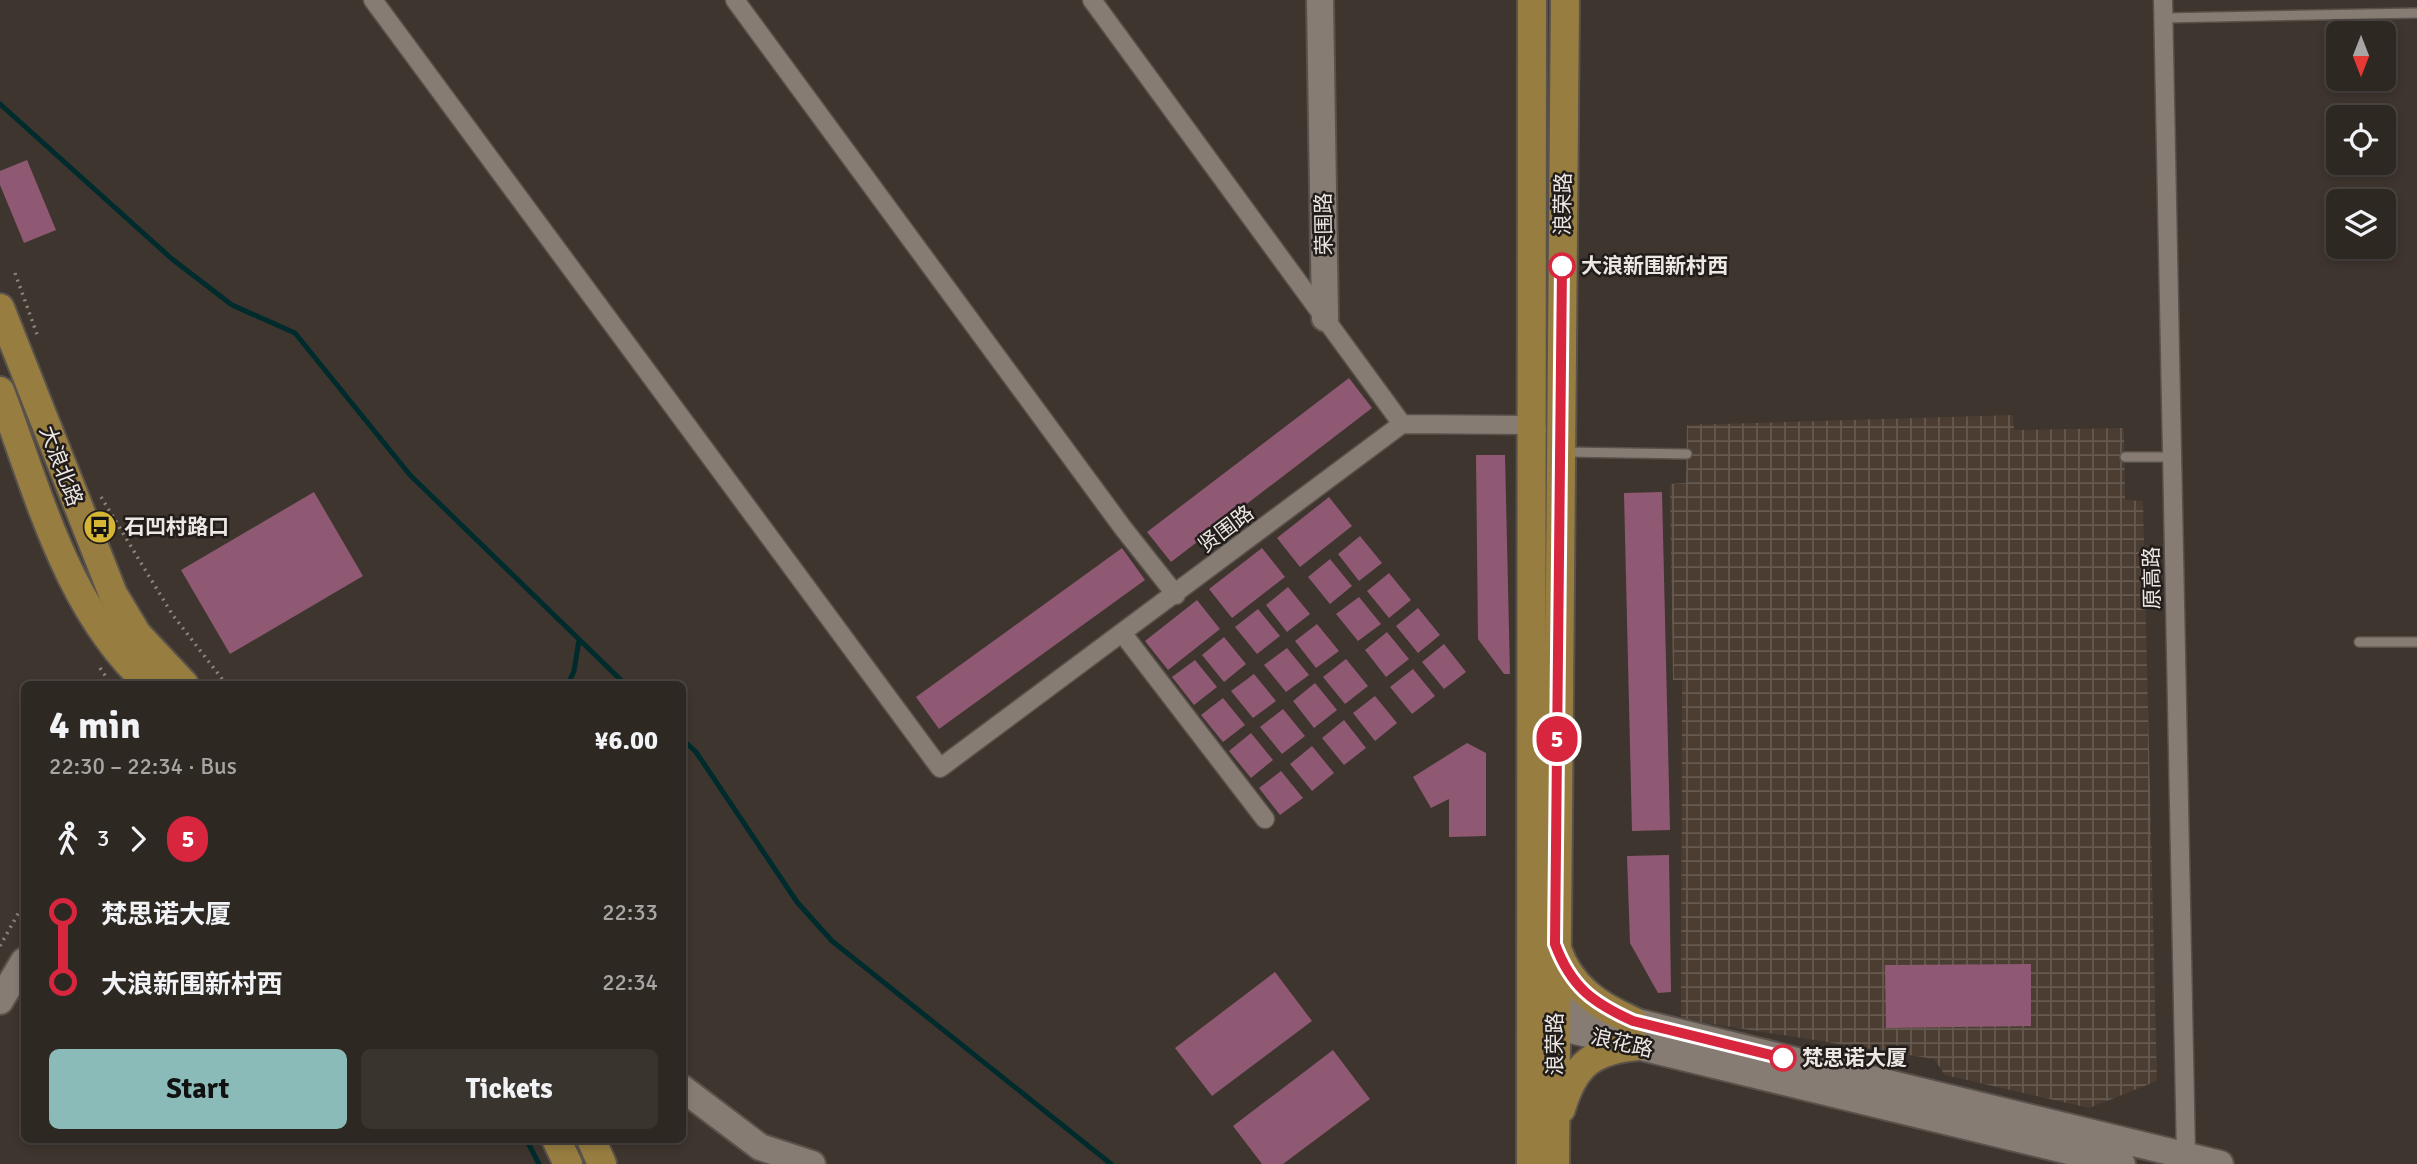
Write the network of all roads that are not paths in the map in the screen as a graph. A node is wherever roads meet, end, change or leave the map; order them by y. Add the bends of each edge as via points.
1 (373, 0) edge
2 (734, 0) edge
3 (1092, 0) edge
4 (1320, 0) edge
5 (1532, 0) edge
6 (1565, 0) edge
7 (2163, 9) edge
8 (2417, 13) edge
9 (0, 308) edge
10 (1325, 318) junction
11 (0, 391) edge
12 (1402, 424) junction
13 (1531, 425) junction
14 (1560, 452) junction
15 (1687, 454) dead end
16 (2125, 457) dead end
17 (2173, 457) junction
18 (1176, 595) junction
19 (1123, 635) junction
20 (2358, 642) dead end
21 (2417, 642) edge
22 (146, 681) edge
23 (181, 681) edge
24 (1265, 819) dead end
25 (1555, 944) junction
26 (21, 966) edge
27 (0, 1001) edge
28 (1546, 1013) junction
29 (1636, 1034) junction
30 (686, 1091) edge
31 (686, 1112) edge
32 (1555, 1128) junction
33 (558, 1143) edge
34 (593, 1143) edge
35 (2186, 1156) junction
36 (798, 1162) edge
37 (568, 1164) edge
38 (602, 1164) edge
39 (758, 1164) edge
40 (1531, 1164) edge
41 (1555, 1164) edge
42 (2122, 1164) edge
43 (2220, 1164) edge

1 - 19 street, 贤围路 via 940,768
2 - 18 street
3 - 10 street
4 - 10 main road, 荣围路
5 - 13 main road, 浪荣路
6 - 14 main road, 浪荣路
7 - 8 lane
7 - 17 street, 原高路
9 - 23 main road, 大浪北路 via 113,594 137,635
10 - 12 street
11 - 22 main road, 大浪北路 via 80,593 115,648
12 - 13 street
12 - 18 street, 贤围路
13 - 14 street
13 - 28 main road, 浪荣路
14 - 15 lane
14 - 25 main road, 浪荣路
16 - 17 lane
17 - 35 street, 原高路
18 - 19 street, 贤围路
19 - 24 street
20 - 21 lane
25 - 28 main road, 浪荣路
25 - 29 main road via 1576,984
26 - 27 main road
28 - 29 main road, 浪花路
28 - 32 main road, 浪荣路
28 - 40 main road, 浪荣路
29 - 32 main road via 1588,1061 1572,1081
29 - 35 main road, 浪花路
29 - 42 main road, 浪花路
30 - 36 main road via 746,1138
31 - 39 main road
32 - 41 main road, 浪荣路
33 - 37 main road
34 - 38 main road
35 - 43 main road, 浪花路

